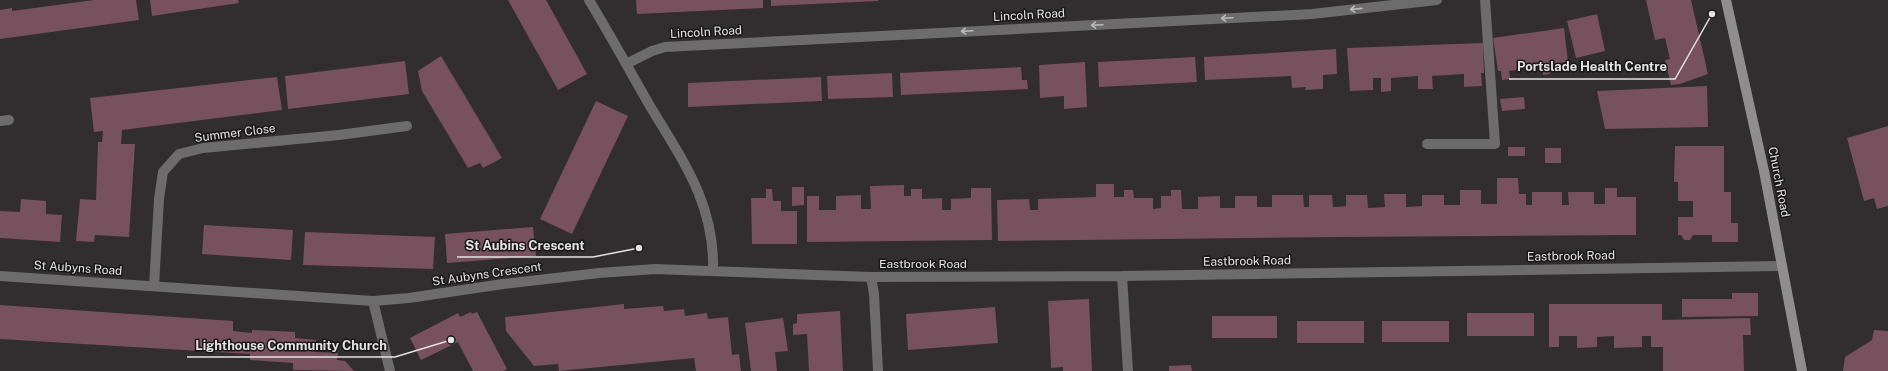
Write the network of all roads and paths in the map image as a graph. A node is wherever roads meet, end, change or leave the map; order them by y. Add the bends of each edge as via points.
1 (589, 0) edge
2 (1437, 0) edge
3 (1485, 0) edge
4 (1726, 0) edge
5 (626, 64) junction
6 (407, 126) dead end
7 (1427, 144) dead end
8 (1782, 266) junction
9 (713, 271) junction
10 (0, 276) edge
11 (1122, 276) junction
12 (871, 277) junction
13 (154, 286) junction
14 (373, 301) junction
15 (390, 371) edge
16 (878, 371) edge
17 (1128, 371) edge
18 (1802, 371) edge

1 - 5 street
2 -> 5 street, Lincoln Road via 1312,14 665,47
3 - 7 street via 1495,144
4 - 8 main road, Church Road
5 - 9 street via 696,183 708,219 714,256
6 - 13 street, Summer Close via 203,148 179,154 164,172 159,199
8 - 11 street, Eastbrook Road
8 - 18 main road, Church Road
9 - 12 street, Eastbrook Road
9 - 14 street, St Aubyns Crescent via 655,268
10 - 13 street, St Aubyns Road
11 - 12 street, Eastbrook Road
11 - 17 street
12 - 16 street
13 - 14 street, St Aubyns Crescent
14 - 15 street

